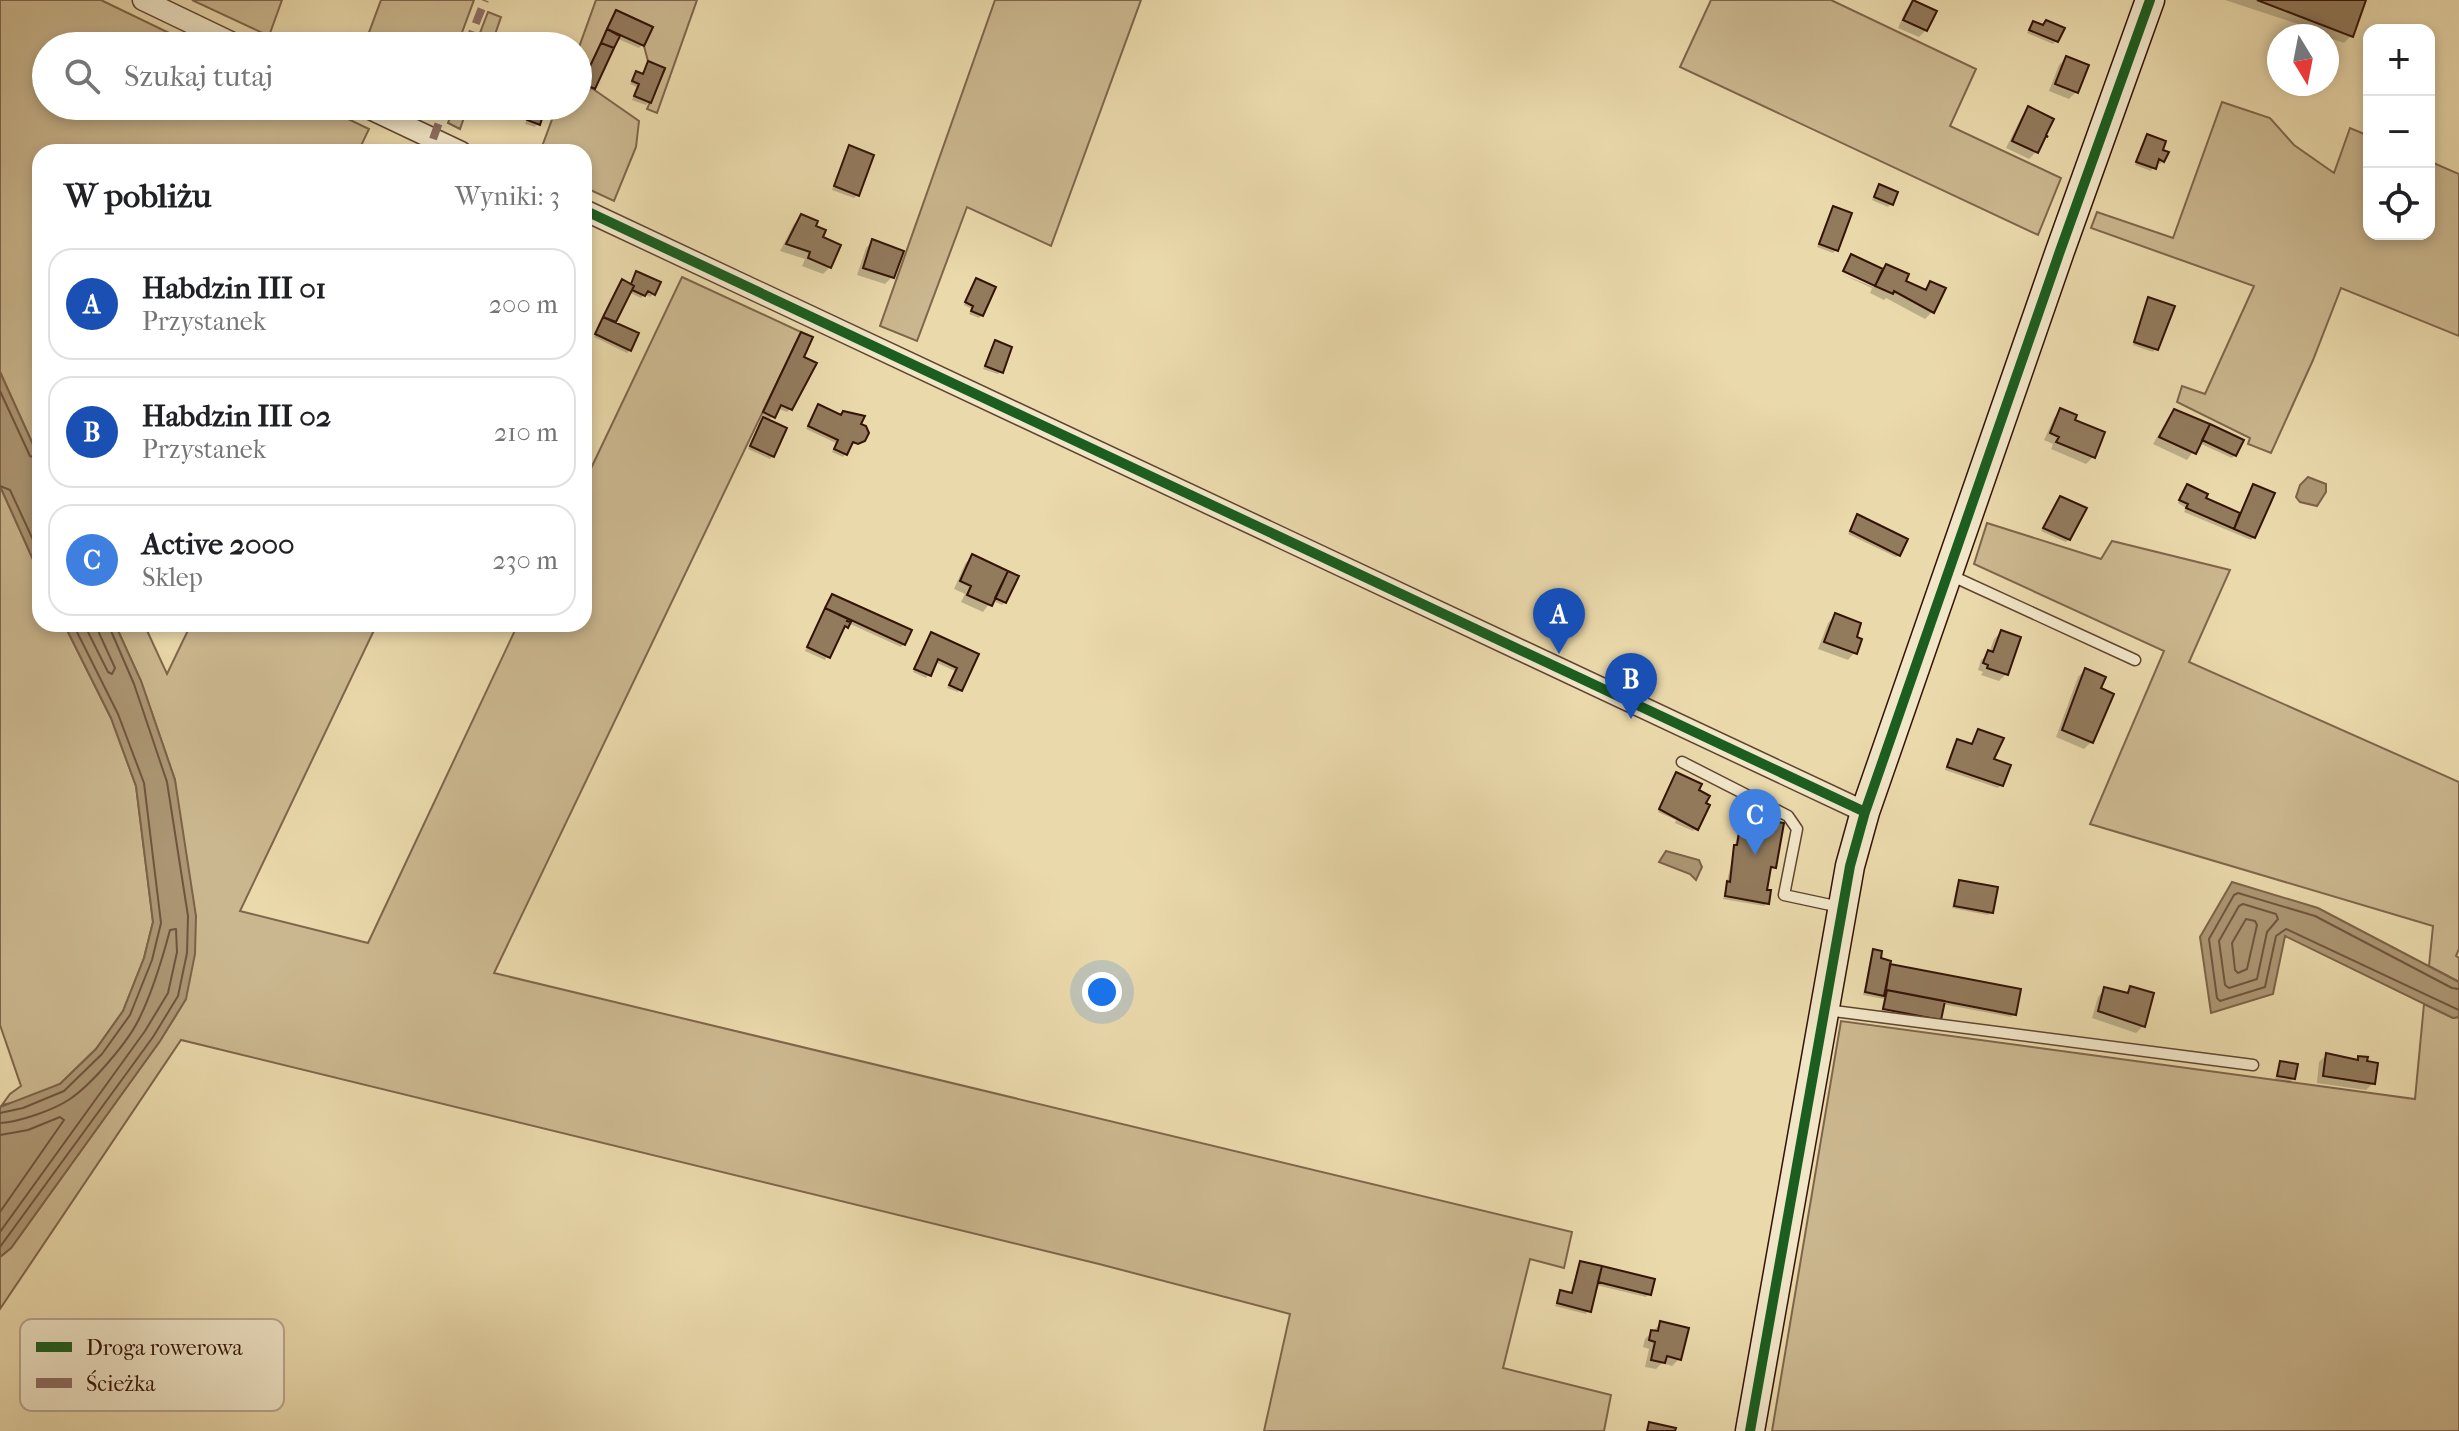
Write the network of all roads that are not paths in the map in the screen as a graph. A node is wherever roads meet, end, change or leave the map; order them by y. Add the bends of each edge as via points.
1 (143, 0) edge
2 (2150, 0) edge
3 (210, 32) edge
4 (394, 120) edge
5 (444, 144) edge
6 (592, 214) edge
7 (1948, 574) junction
8 (2135, 660) dead end
9 (1682, 762) dead end
10 (1865, 812) junction
11 (1842, 907) junction
12 (1823, 1009) junction
13 (2253, 1065) dead end
14 (1750, 1431) edge

1 - 3 street
2 - 7 street
4 - 5 street
6 - 10 street
7 - 8 lane
7 - 10 street
9 - 11 lane via 1788,816 1797,829 1784,895
10 - 11 street
11 - 12 street
12 - 13 lane
12 - 14 street

